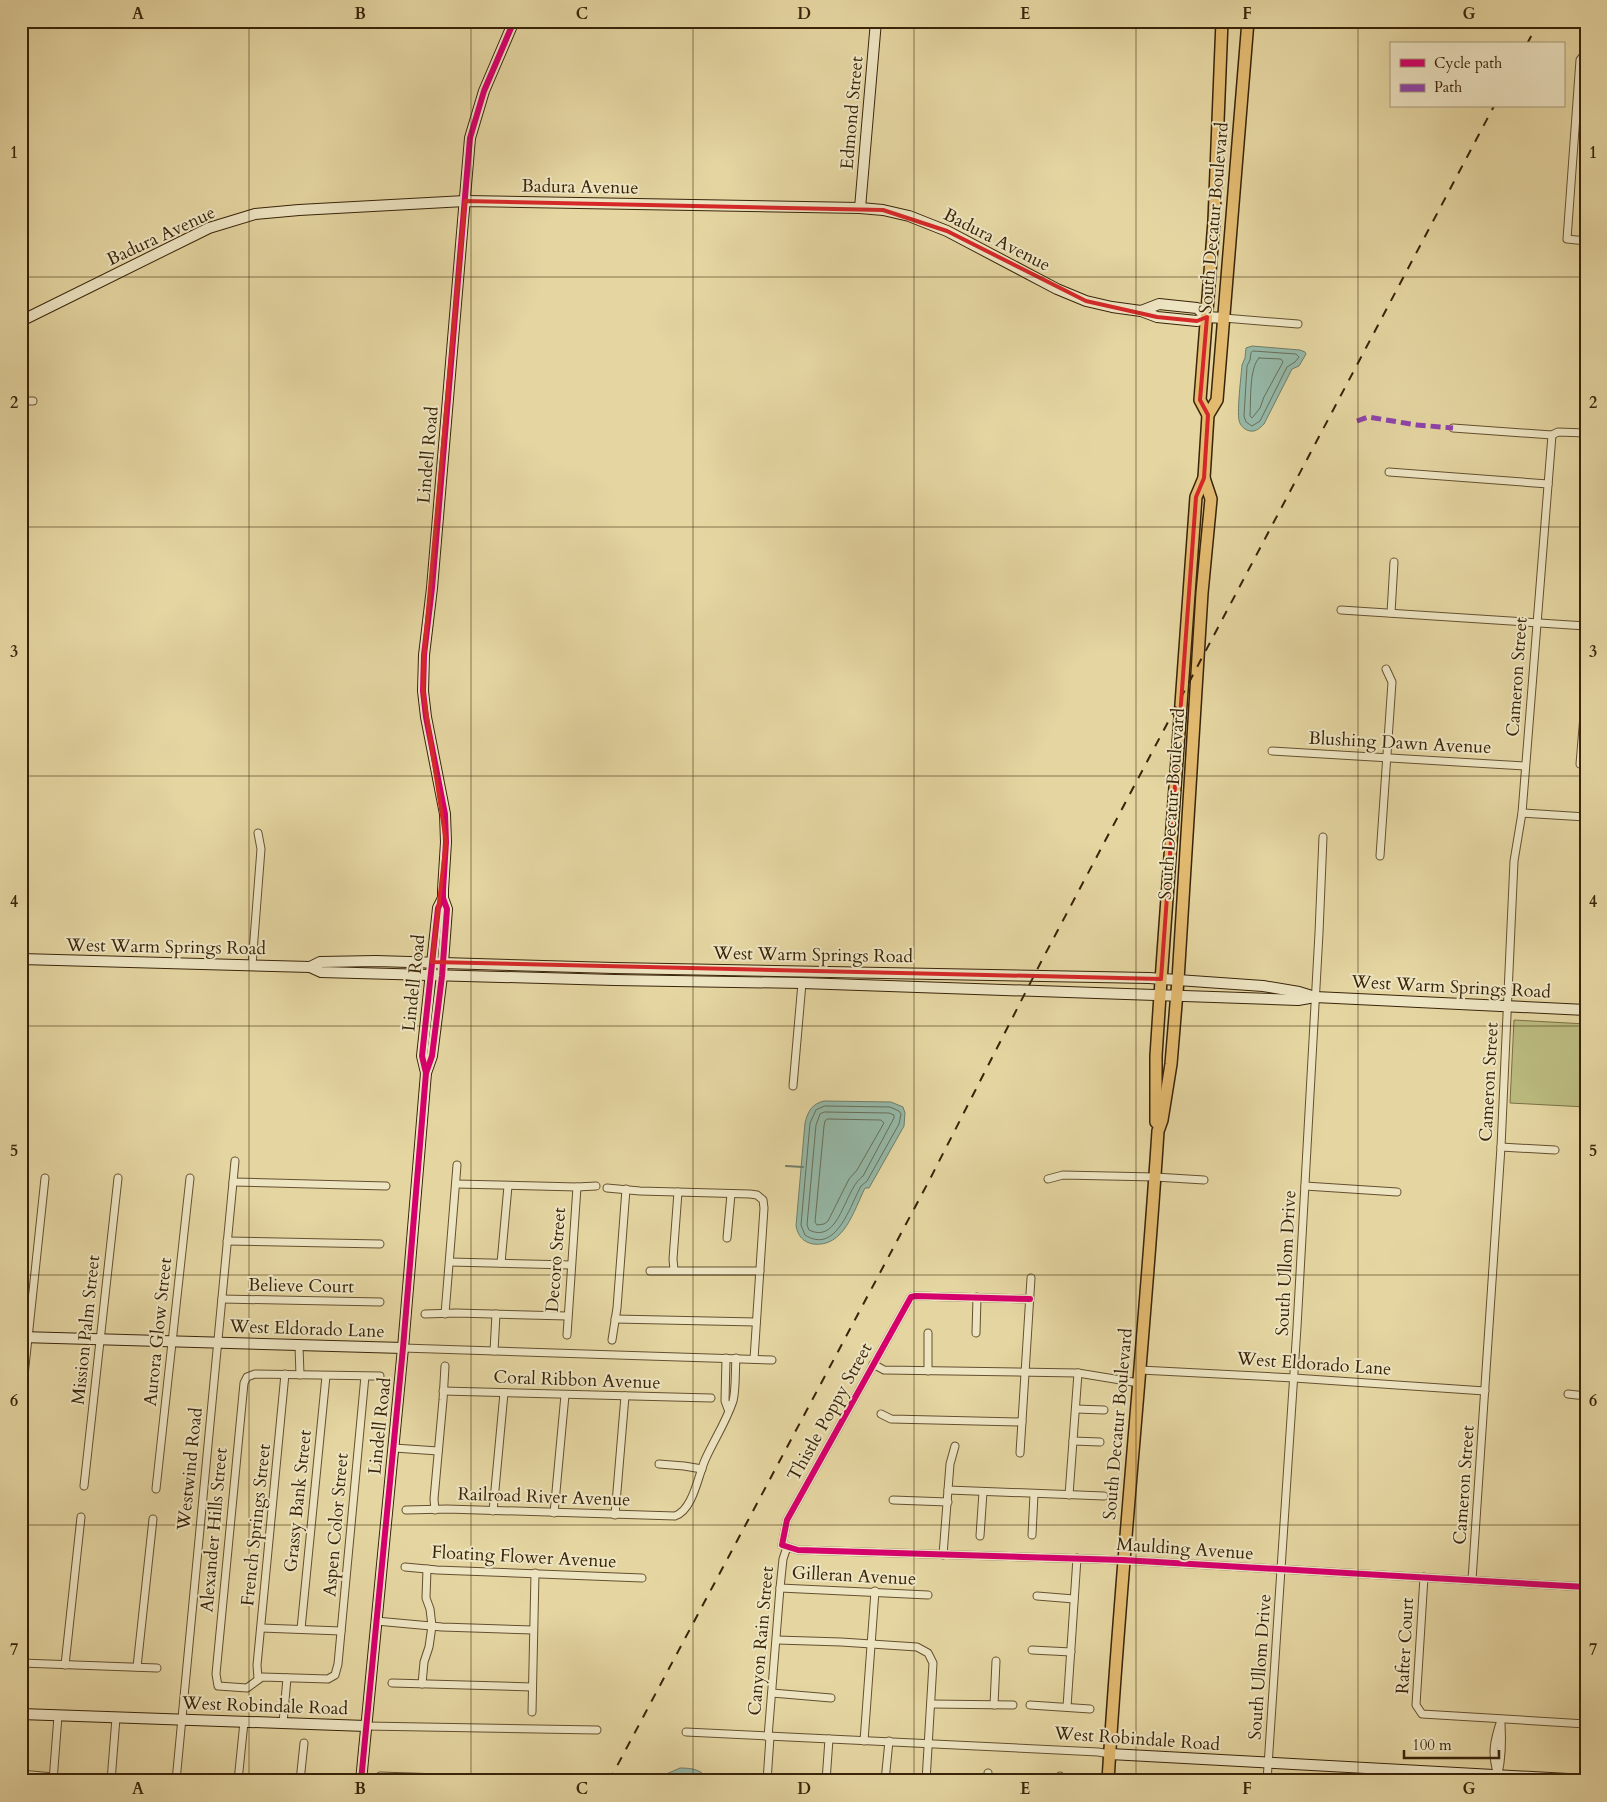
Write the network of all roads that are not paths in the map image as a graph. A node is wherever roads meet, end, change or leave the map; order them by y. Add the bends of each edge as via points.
1 (514, 21) edge
2 (876, 21) edge
3 (1222, 21) edge
4 (1248, 21) edge
5 (1585, 52) edge
6 (464, 201) junction
7 (860, 208) junction
8 (1586, 241) edge
9 (1207, 317) junction
10 (1224, 318) junction
11 (21, 321) edge
12 (1298, 324) dead end
13 (21, 401) edge
14 (33, 402) dead end
15 (1208, 415) junction
16 (1453, 428) dead end
17 (1586, 433) edge
18 (1552, 435) junction
19 (1388, 472) dead end
20 (1204, 478) junction
21 (1548, 484) junction
22 (1394, 562) dead end
23 (1341, 610) dead end
24 (1391, 613) junction
25 (1536, 623) junction
26 (1586, 626) edge
27 (1386, 669) dead end
28 (1586, 691) edge
29 (1272, 751) dead end
30 (1387, 758) junction
31 (1580, 764) dead end
32 (1525, 766) junction
33 (1522, 813) junction
34 (1586, 817) edge
35 (258, 833) dead end
36 (1323, 837) dead end
37 (1380, 856) dead end
38 (442, 898) junction
39 (21, 959) edge
40 (432, 962) junction
41 (443, 963) junction
42 (252, 965) junction
43 (310, 967) junction
44 (430, 976) junction
45 (442, 976) junction
46 (1161, 979) junction
47 (1178, 980) junction
48 (802, 982) junction
49 (1160, 995) junction
50 (1177, 996) junction
51 (1315, 997) junction
52 (1508, 1006) junction
53 (1586, 1010) edge
54 (426, 1073) junction
55 (793, 1086) dead end
56 (1158, 1131) junction
57 (1501, 1147) junction
58 (1555, 1150) dead end
59 (235, 1161) dead end
60 (457, 1165) dead end
61 (1155, 1177) junction
62 (45, 1178) dead end
63 (118, 1178) dead end
64 (190, 1178) dead end
65 (1048, 1179) dead end
66 (1204, 1180) dead end
67 (233, 1182) junction
68 (456, 1184) junction
69 (386, 1186) dead end
70 (508, 1186) junction
71 (596, 1186) dead end
72 (1305, 1186) junction
73 (577, 1188) junction
74 (607, 1188) dead end
75 (626, 1190) junction
76 (678, 1192) junction
77 (1397, 1192) dead end
78 (731, 1194) junction
79 (727, 1238) dead end
80 (227, 1241) junction
81 (380, 1244) dead end
82 (450, 1262) junction
83 (501, 1263) junction
84 (571, 1265) junction
85 (650, 1270) dead end
86 (674, 1270) junction
87 (760, 1271) junction
88 (1030, 1278) dead end
89 (976, 1297) junction
90 (222, 1299) junction
91 (1030, 1299) junction
92 (380, 1302) dead end
93 (425, 1314) dead end
94 (445, 1314) junction
95 (496, 1314) junction
96 (567, 1316) junction
97 (615, 1319) junction
98 (756, 1322) junction
99 (928, 1333) dead end
100 (976, 1333) dead end
101 (566, 1335) dead end
102 (25, 1337) edge
103 (100, 1339) junction
104 (612, 1340) dead end
105 (172, 1342) junction
106 (218, 1343) junction
107 (299, 1346) junction
108 (403, 1348) junction
109 (494, 1351) junction
110 (726, 1358) junction
111 (736, 1358) junction
112 (754, 1359) junction
113 (772, 1360) dead end
114 (873, 1364) junction
115 (444, 1366) dead end
116 (928, 1370) junction
117 (1140, 1370) junction
118 (1025, 1373) junction
119 (1078, 1373) junction
120 (285, 1374) junction
121 (300, 1375) junction
122 (326, 1376) junction
123 (366, 1376) junction
124 (380, 1376) dead end
125 (1294, 1378) junction
126 (1140, 1382) junction
127 (443, 1391) junction
128 (1485, 1391) junction
129 (504, 1393) junction
130 (1568, 1394) dead end
131 (565, 1395) junction
132 (625, 1396) junction
133 (1586, 1396) edge
134 (711, 1398) dead end
135 (21, 1404) edge
136 (728, 1409) junction
137 (1076, 1409) junction
138 (1104, 1410) dead end
139 (881, 1414) dead end
140 (1022, 1422) junction
141 (1073, 1441) junction
142 (1100, 1442) dead end
143 (955, 1446) dead end
144 (394, 1448) junction
145 (438, 1451) junction
146 (1020, 1453) dead end
147 (659, 1464) dead end
148 (702, 1469) junction
149 (84, 1486) dead end
150 (156, 1489) dead end
151 (948, 1490) junction
152 (982, 1492) junction
153 (1034, 1494) junction
154 (1069, 1495) junction
155 (1104, 1496) dead end
156 (894, 1500) dead end
157 (948, 1502) junction
158 (406, 1510) dead end
159 (435, 1510) junction
160 (494, 1511) junction
161 (554, 1513) junction
162 (615, 1515) junction
163 (81, 1517) dead end
164 (153, 1519) dead end
165 (1032, 1535) dead end
166 (980, 1536) dead end
167 (785, 1546) junction
168 (943, 1555) junction
169 (1077, 1558) junction
170 (1123, 1560) junction
171 (404, 1567) dead end
172 (427, 1568) junction
173 (1282, 1570) junction
174 (534, 1573) junction
175 (1424, 1577) junction
176 (642, 1578) dead end
177 (1472, 1580) junction
178 (1586, 1587) edge
179 (780, 1588) junction
180 (875, 1591) junction
181 (928, 1595) dead end
182 (1037, 1596) dead end
183 (1074, 1599) junction
184 (376, 1621) junction
185 (432, 1626) junction
186 (261, 1628) junction
187 (301, 1629) junction
188 (533, 1630) junction
189 (341, 1631) junction
190 (776, 1640) junction
191 (871, 1644) junction
192 (1032, 1650) dead end
193 (1071, 1652) junction
194 (996, 1661) dead end
195 (21, 1663) edge
196 (65, 1665) junction
197 (137, 1667) junction
198 (157, 1668) dead end
199 (287, 1678) junction
200 (258, 1679) junction
201 (392, 1683) dead end
202 (422, 1684) junction
203 (532, 1687) junction
204 (772, 1693) junction
205 (831, 1698) dead end
206 (931, 1704) junction
207 (994, 1705) junction
208 (1030, 1705) dead end
209 (1013, 1706) dead end
210 (1067, 1707) junction
211 (1090, 1709) dead end
212 (532, 1712) dead end
213 (21, 1714) edge
214 (58, 1716) junction
215 (116, 1718) junction
216 (181, 1720) junction
217 (1501, 1720) junction
218 (244, 1722) junction
219 (282, 1723) junction
220 (1586, 1724) edge
221 (366, 1726) junction
222 (597, 1730) dead end
223 (686, 1732) dead end
224 (769, 1737) junction
225 (829, 1740) junction
226 (864, 1741) junction
227 (888, 1741) junction
228 (304, 1743) dead end
229 (929, 1743) junction
230 (1110, 1754) junction
231 (1268, 1763) junction
232 (988, 1773) dead end
233 (21, 1774) edge
234 (380, 1776) dead end
235 (1499, 1777) edge
236 (53, 1779) edge
237 (300, 1779) edge
238 (406, 1779) edge
239 (1586, 1780) edge
240 (110, 1781) edge
241 (176, 1781) edge
242 (238, 1781) edge
243 (333, 1781) edge
244 (361, 1781) edge
245 (531, 1781) edge
246 (767, 1781) edge
247 (826, 1781) edge
248 (885, 1781) edge
249 (926, 1781) edge
250 (987, 1781) edge
251 (1108, 1781) edge
252 (1267, 1781) edge

1 - 6 main road, Lindell Road via 484,91 470,138
2 - 7 main road, Edmond Street
3 - 9 main road, South Decatur Boulevard
4 - 10 main road, South Decatur Boulevard
5 - 8 street via 1580,60 1567,239
6 - 7 main road, Badura Avenue
6 - 11 main road, Badura Avenue via 255,214 209,228
6 - 38 main road, Lindell Road via 424,656 426,717 444,814 446,842
7 - 9 main road, Badura Avenue via 909,216 947,231 1086,301 1141,310 1157,317 1197,321
9 - 10 main road, Badura Avenue
9 - 15 main road, South Decatur Boulevard via 1200,400
10 - 12 street, Badura Avenue
10 - 15 main road, South Decatur Boulevard via 1217,400
13 - 14 street
15 - 20 main road, South Decatur Boulevard
16 - 18 street
17 - 18 street via 1558,432
18 - 21 street, Cameron Street
19 - 21 street
20 - 46 main road, South Decatur Boulevard via 1196,497
20 - 47 main road, South Decatur Boulevard via 1210,499
21 - 25 street, Cameron Street
22 - 24 street
23 - 24 street
24 - 25 street
25 - 26 street
25 - 32 street, Cameron Street
27 - 30 street via 1392,682
28 - 31 street
29 - 30 street, Blushing Dawn Avenue
30 - 32 street, Blushing Dawn Avenue
30 - 37 street
32 - 33 street, Cameron Street
33 - 34 street
33 - 52 street, Cameron Street via 1514,861
35 - 42 street via 261,849
36 - 51 street, South Ullom Drive
38 - 40 main road, Lindell Road
38 - 41 main road, Lindell Road via 447,909
39 - 42 main road, West Warm Springs Road
40 - 41 main road, West Warm Springs Road
40 - 43 main road, West Warm Springs Road via 320,962
40 - 44 main road, Lindell Road
41 - 45 main road, Lindell Road
41 - 46 main road, West Warm Springs Road
42 - 43 main road, West Warm Springs Road
43 - 44 main road, West Warm Springs Road via 320,972
44 - 45 main road, West Warm Springs Road
44 - 54 main road, Lindell Road via 422,1056
45 - 48 main road, West Warm Springs Road
45 - 54 main road, Lindell Road via 432,1056
46 - 47 main road, West Warm Springs Road
46 - 49 main road, South Decatur Boulevard
47 - 50 main road, South Decatur Boulevard
47 - 51 main road, West Warm Springs Road via 1263,986
48 - 49 main road, West Warm Springs Road
48 - 55 street
49 - 50 main road, West Warm Springs Road
49 - 56 main road, South Decatur Boulevard via 1156,1066
50 - 51 main road, West Warm Springs Road via 1298,1000
50 - 56 main road, South Decatur Boulevard via 1171,1064
51 - 52 main road, West Warm Springs Road
51 - 72 street, South Ullom Drive
52 - 53 main road, West Warm Springs Road
52 - 57 street, Cameron Street
54 - 108 main road, Lindell Road
56 - 61 main road, South Decatur Boulevard
57 - 58 street
57 - 128 street, Cameron Street
59 - 67 street, Westwind Road
60 - 68 street
61 - 65 street via 1063,1176
61 - 66 street
61 - 117 main road, South Decatur Boulevard
62 - 102 street
63 - 103 street, Mission Palm Street
64 - 105 street, Aurora Glow Street
67 - 69 street
67 - 80 street, Westwind Road
68 - 70 street
68 - 82 street
70 - 73 street
70 - 83 street
71 - 73 street
72 - 77 street
72 - 125 street, South Ullom Drive
73 - 84 street, Decoro Street
74 - 75 street
75 - 76 street
75 - 97 street
76 - 78 street
76 - 86 street
78 - 79 street
78 - 87 street via 758,1195 763,1200
80 - 81 street
80 - 90 street, Westwind Road
82 - 83 street
82 - 94 street
83 - 84 street
84 - 96 street, Decoro Street
85 - 86 street
86 - 87 street
87 - 98 street
88 - 91 street
89 - 91 street
89 - 100 street
89 - 114 street, Thistle Poppy Street via 911,1297
90 - 92 street, Believe Court
90 - 106 street, Westwind Road
91 - 118 street
93 - 94 street
94 - 95 street
95 - 96 street
95 - 109 street
96 - 101 street, Decoro Street
97 - 98 street
97 - 104 street
98 - 112 street
99 - 116 street
102 - 103 main road, West Eldorado Lane
102 - 135 street
103 - 105 main road, West Eldorado Lane
103 - 149 street, Mission Palm Street
105 - 106 main road, West Eldorado Lane
105 - 150 street, Aurora Glow Street
106 - 107 main road, West Eldorado Lane
106 - 216 street, Westwind Road
107 - 108 main road, West Eldorado Lane
107 - 121 street
108 - 109 street, West Eldorado Lane
108 - 144 main road, Lindell Road
109 - 110 street, West Eldorado Lane
110 - 111 street, West Eldorado Lane
110 - 136 street via 725,1401
111 - 112 street, West Eldorado Lane
111 - 136 street via 733,1400
112 - 113 street, West Eldorado Lane
114 - 116 street via 884,1370
114 - 167 street, Thistle Poppy Street via 788,1520
115 - 127 street
116 - 118 street
117 - 125 street, West Eldorado Lane
117 - 126 main road, South Decatur Boulevard
118 - 119 street
118 - 140 street
119 - 126 street
119 - 137 street
120 - 121 street
120 - 186 street, French Springs Street
120 - 200 street, Alexander Hills Street via 255,1374 244,1384 229,1524 216,1674 218,1686 247,1688
121 - 122 street
122 - 123 street
122 - 187 street, Grassy Bank Street
123 - 124 street
123 - 189 street, Aspen Color Street
125 - 128 street, West Eldorado Lane
125 - 173 street, South Ullom Drive
126 - 170 main road, South Decatur Boulevard
127 - 129 street, Coral Ribbon Avenue
127 - 145 street
128 - 177 street, Cameron Street
129 - 131 street, Coral Ribbon Avenue
129 - 160 street
130 - 133 street
131 - 132 street, Coral Ribbon Avenue
131 - 161 street
132 - 134 street, Coral Ribbon Avenue
132 - 162 street
136 - 148 street via 726,1420
137 - 138 street
137 - 141 street
139 - 140 street via 892,1419
140 - 146 street
141 - 142 street
141 - 154 street
143 - 151 street
144 - 145 street
144 - 184 main road, Lindell Road
145 - 159 street
147 - 148 street
148 - 162 street, Railroad River Avenue via 695,1490 680,1515
151 - 152 street
151 - 157 street
152 - 153 street
152 - 166 street
153 - 154 street
153 - 165 street
154 - 155 street
156 - 157 street
157 - 168 street
158 - 159 street, Railroad River Avenue
159 - 160 street, Railroad River Avenue
160 - 161 street, Railroad River Avenue
161 - 162 street, Railroad River Avenue
163 - 196 street
164 - 197 street
167 - 168 street, Maulding Avenue via 798,1550
167 - 179 street, Canyon Rain Street
168 - 169 street, Maulding Avenue
169 - 170 street, Maulding Avenue
169 - 183 street
170 - 173 street, Maulding Avenue
170 - 230 main road, South Decatur Boulevard
171 - 172 street, Floating Flower Avenue
172 - 174 street, Floating Flower Avenue
172 - 185 street via 426,1598
173 - 175 street, Maulding Avenue
173 - 231 street, South Ullom Drive
174 - 176 street, Floating Flower Avenue
174 - 188 street
175 - 177 street, Maulding Avenue
175 - 217 street, Rafter Court via 1416,1705 1422,1714
177 - 178 street, Maulding Avenue
179 - 180 street, Gilleran Avenue
179 - 190 street, Canyon Rain Street
180 - 181 street, Gilleran Avenue
180 - 191 street
182 - 183 street
183 - 193 street
184 - 185 street
184 - 221 main road, Lindell Road
185 - 188 street
185 - 202 street
186 - 187 street
186 - 200 street, French Springs Street
187 - 189 street
188 - 203 street
189 - 199 street, Aspen Color Street via 334,1676 328,1679
190 - 191 street
190 - 204 street, Canyon Rain Street
191 - 206 street via 917,1648 928,1653 934,1663
191 - 226 street
192 - 193 street
193 - 210 street
194 - 207 street
195 - 196 street
196 - 197 street
197 - 198 street
199 - 200 street
199 - 219 street
201 - 202 street
202 - 203 street
203 - 212 street
204 - 205 street
204 - 224 street, Canyon Rain Street
206 - 207 street
206 - 229 street
207 - 209 street
208 - 210 street
210 - 211 street
213 - 214 main road, West Robindale Road
214 - 215 main road, West Robindale Road
214 - 236 street
215 - 216 main road, West Robindale Road
215 - 240 street
216 - 218 main road, West Robindale Road
216 - 241 street, Westwind Road
217 - 220 street
217 - 235 street
218 - 219 main road, West Robindale Road
218 - 242 street
219 - 221 main road, West Robindale Road
221 - 222 street, West Robindale Road
221 - 244 main road, Lindell Road
223 - 224 street, West Robindale Road
224 - 225 street, West Robindale Road
224 - 246 street, Canyon Rain Street
225 - 226 street, West Robindale Road
225 - 247 street
226 - 227 street, West Robindale Road
227 - 229 street, West Robindale Road
227 - 248 street
228 - 237 street
229 - 230 street, West Robindale Road
229 - 249 street
230 - 231 main road, West Robindale Road
230 - 251 main road, South Decatur Boulevard
231 - 235 main road, West Robindale Road
231 - 252 street, South Ullom Drive
232 - 250 street
233 - 236 street
234 - 238 street
235 - 239 main road, West Robindale Road
237 - 243 street
238 - 245 street

